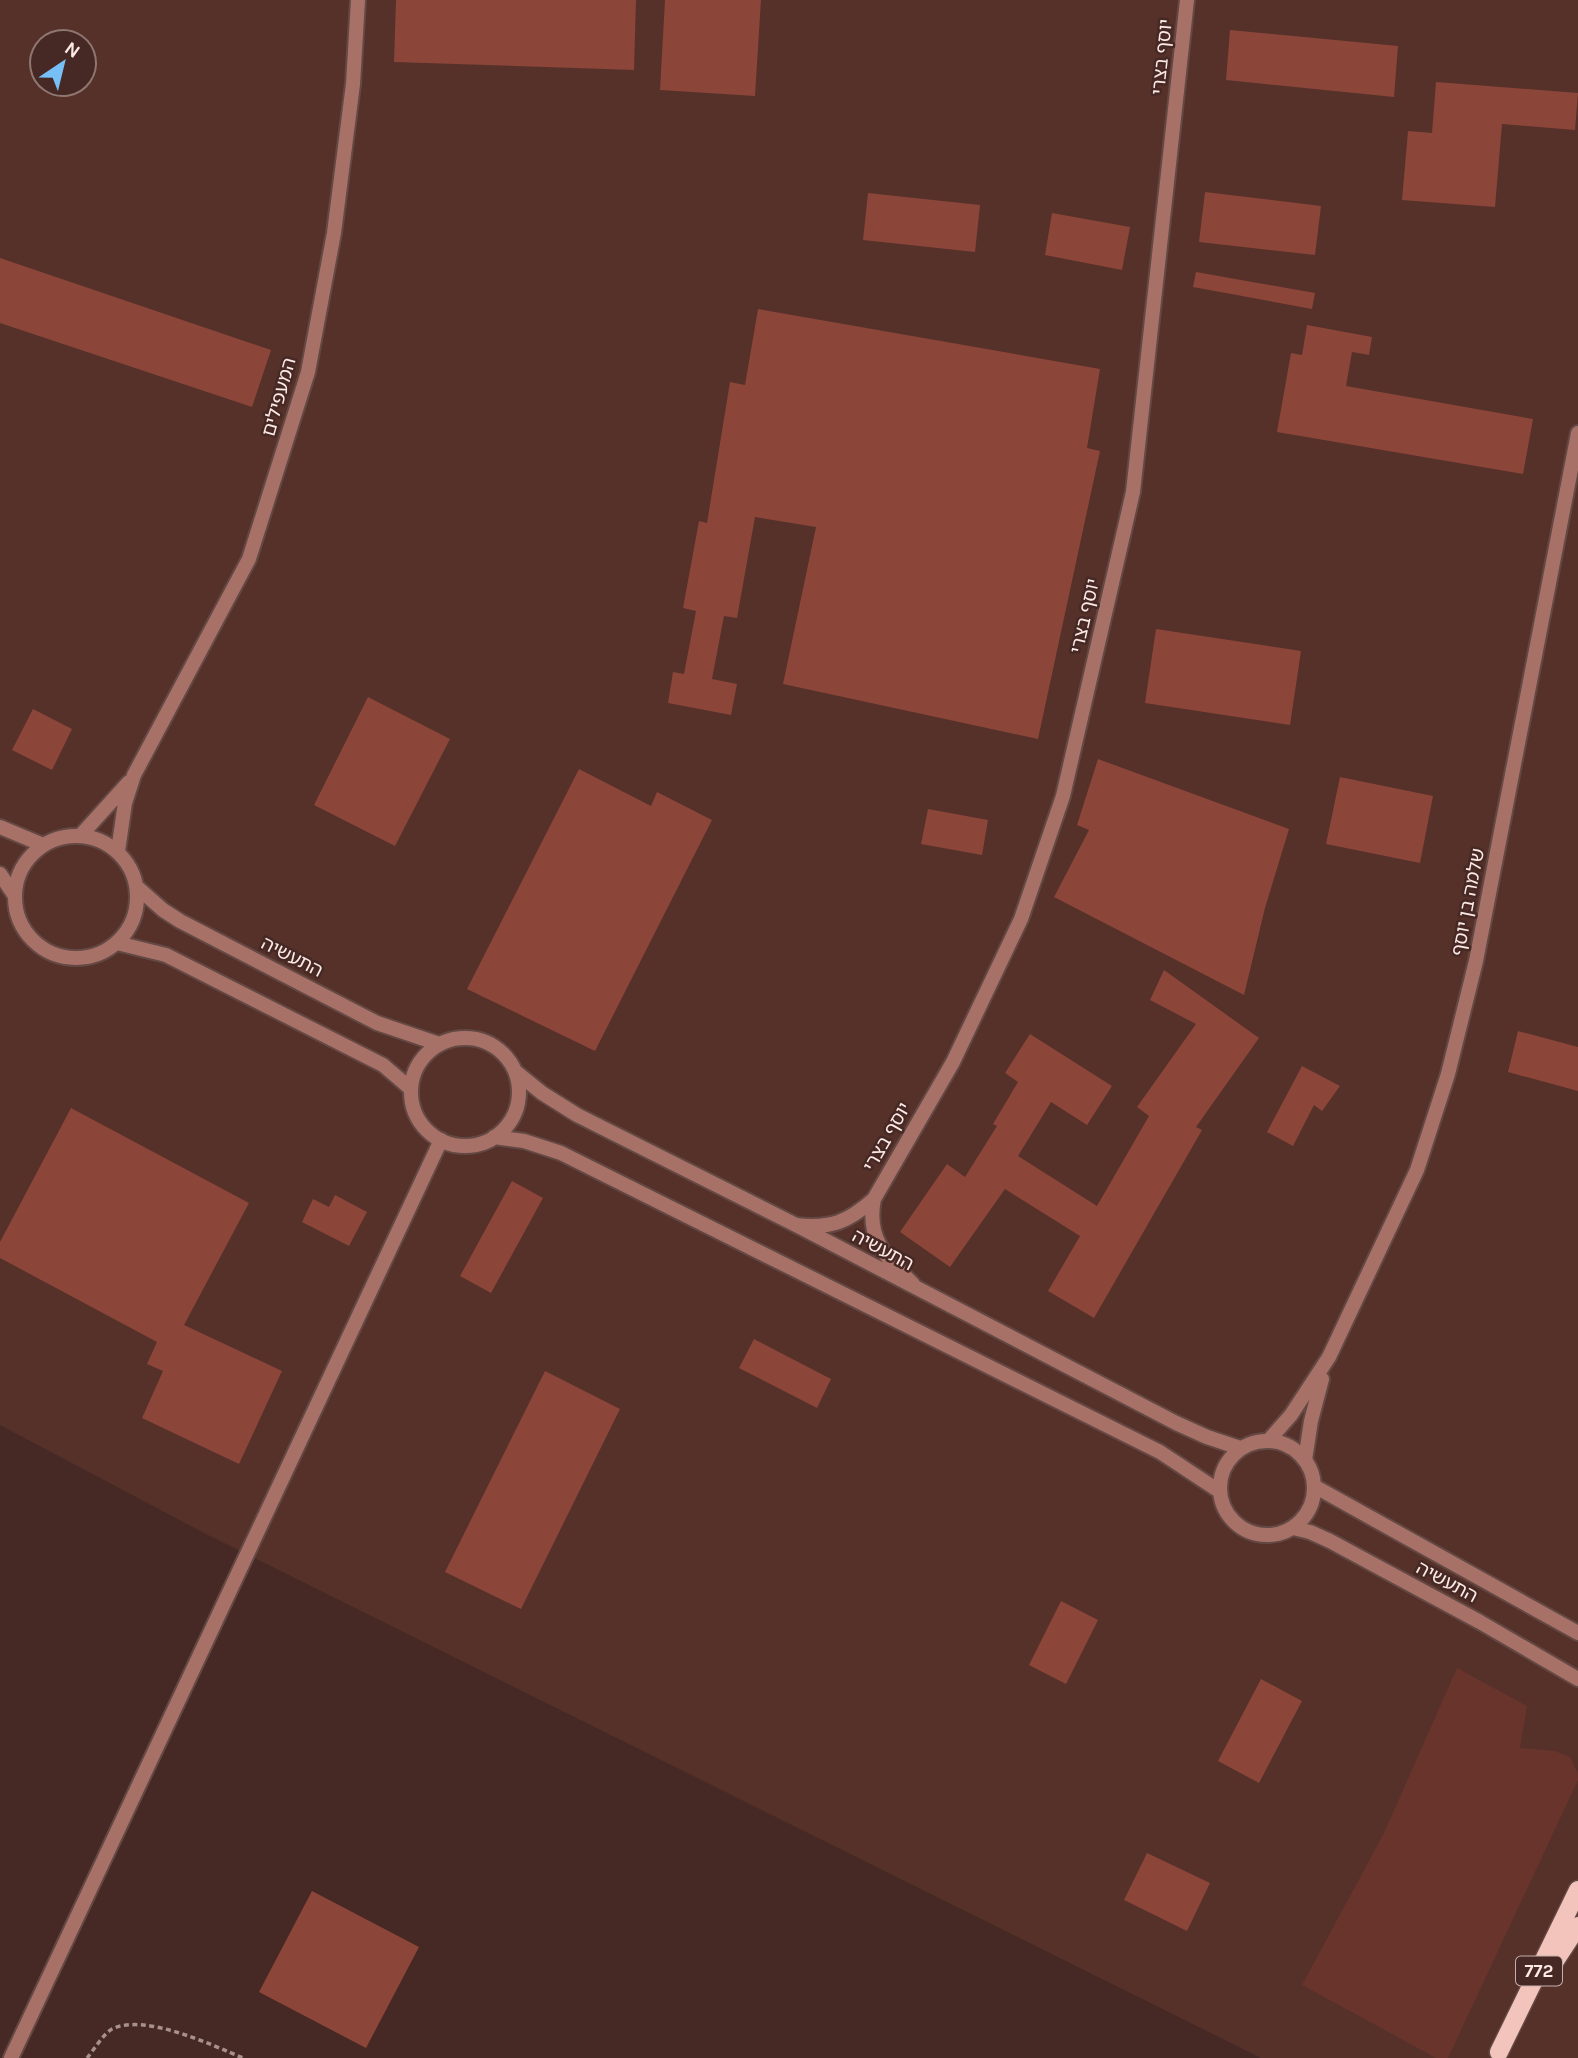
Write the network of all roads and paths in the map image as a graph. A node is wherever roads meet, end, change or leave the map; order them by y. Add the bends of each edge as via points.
1 (358, 0) edge
2 (1187, 0) edge
3 (1578, 433) edge
4 (135, 775) junction
5 (0, 827) edge
6 (81, 835) junction
7 (43, 845) junction
8 (118, 852) junction
9 (0, 874) edge
10 (137, 887) junction
11 (15, 896) junction
12 (117, 943) junction
13 (439, 1044) junction
14 (516, 1072) junction
15 (411, 1089) junction
16 (495, 1137) junction
17 (441, 1140) junction
18 (874, 1199) junction
19 (796, 1226) junction
20 (919, 1291) junction
21 (1329, 1357) junction
22 (1269, 1440) junction
23 (1240, 1448) junction
24 (1305, 1460) junction
25 (1314, 1486) junction
26 (1219, 1490) junction
27 (1293, 1528) junction
28 (1578, 1633) edge
29 (1578, 1679) edge
30 (1578, 1890) edge
31 (1578, 1926) edge
32 (1502, 2056) edge
33 (11, 2058) edge
34 (87, 2058) edge
35 (243, 2058) edge

1 - 4 street, המעפילים via 334,233 308,372 249,559
2 - 18 street, יוסף בצרי via 1133,492 1063,796 1021,919 953,1062
3 - 21 street, שלמה בן יוסף via 1479,948 1448,1074 1417,1170
4 - 6 street, המעפילים
4 - 8 street, המעפילים via 125,803
5 - 7 street
6 - 7 street
6 - 8 street
7 - 11 street via 28,858 18,876
8 - 10 street
9 - 11 street
10 - 12 street via 130,926
10 - 13 street, התעשיה via 180,922 377,1023
11 - 12 street via 27,934 60,956 100,954
12 - 15 street via 166,955 383,1065
13 - 14 street via 475,1038 506,1056
13 - 15 street via 415,1071
14 - 16 street via 517,1109
14 - 19 street, התעשיה via 577,1115
15 - 17 street via 419,1119
16 - 17 street via 468,1145
16 - 26 street via 561,1153 1160,1452
17 - 33 street
18 - 19 street, יוסף בצרי via 842,1222
18 - 20 street, יוסף בצרי via 870,1217 880,1248
19 - 20 street, התעשיה
20 - 23 street, התעשיה via 1176,1423
21 - 22 street, שלמה בן יוסף
21 - 24 street, שלמה בן יוסף
22 - 23 street
22 - 24 street via 1283,1443
23 - 26 street via 1228,1460
24 - 25 street
25 - 27 street via 1305,1517
25 - 28 street, התעשיה
26 - 27 street via 1223,1507 1245,1530 1261,1535
27 - 29 street, התעשיה via 1330,1541
30 - 32 main road, 772
31 - 32 main road, 772
34 - 35 path via 111,2030 141,2024

